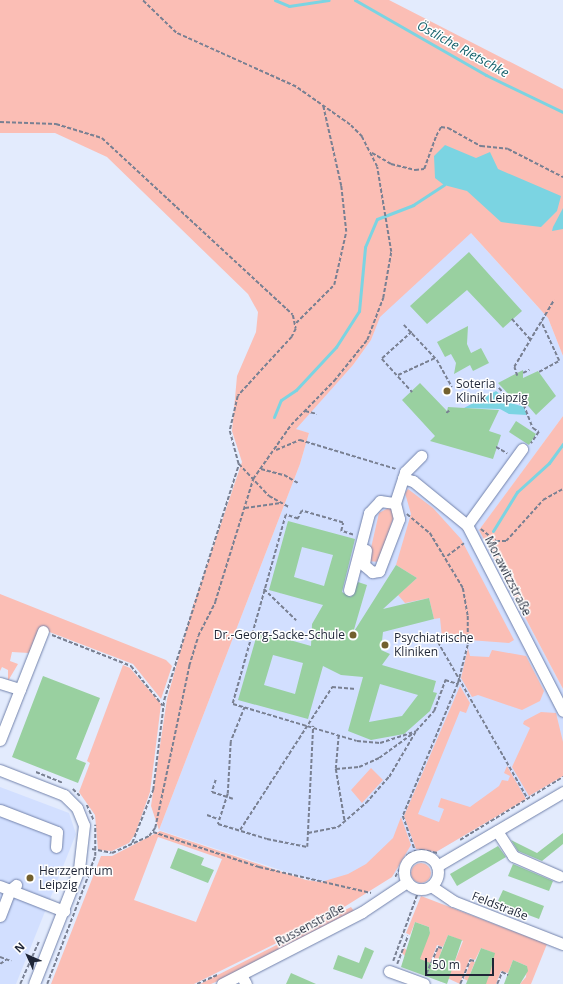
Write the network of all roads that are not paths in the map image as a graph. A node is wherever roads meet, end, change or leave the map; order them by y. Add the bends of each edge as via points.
1 (522, 449) road end
2 (421, 456) dead end
3 (404, 475) junction
4 (380, 501) junction
5 (395, 503) junction
6 (472, 530) junction
7 (349, 590) dead end
8 (43, 631) road end
9 (0, 683) edge
10 (15, 693) junction
11 (563, 712) edge
12 (0, 740) edge
13 (0, 770) edge
14 (563, 792) edge
15 (0, 810) edge
16 (497, 831) junction
17 (56, 847) dead end
18 (437, 866) junction
19 (559, 876) dead end
20 (407, 882) junction
21 (431, 886) junction
22 (5, 888) edge
23 (64, 911) junction
24 (0, 916) edge
25 (563, 944) edge
26 (393, 968) road end
27 (244, 979) edge
28 (34, 984) edge
29 (222, 984) edge
30 (424, 984) edge

1 - 6 street
2 - 3 street
3 - 5 street
3 - 6 street, Morawitzstraße
4 - 5 street
4 - 5 street via 364,560 367,570 379,571 384,566 399,515
4 - 7 street via 369,513
6 - 11 street, Morawitzstraße
8 - 10 street
9 - 10 street
10 - 12 street
13 - 23 street via 64,795 77,808 84,825 84,847
14 - 16 street
15 - 17 street via 57,832
16 - 18 street
16 - 19 street via 513,856
18 - 20 street via 429,857 416,853 405,866
18 - 21 street via 437,878
20 - 21 street via 419,890
20 - 27 street, Russenstraße via 362,912
21 - 25 street, Feldstraße via 453,901
22 - 23 street via 18,884 35,890 36,899
22 - 24 street
23 - 28 street
26 - 30 street
27 - 29 street, Russenstraße

